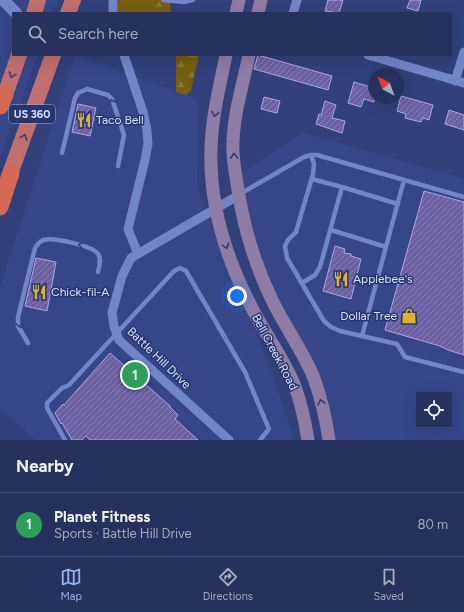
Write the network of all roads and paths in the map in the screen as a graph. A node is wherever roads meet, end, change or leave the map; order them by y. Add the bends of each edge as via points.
1 (3, 0) edge
2 (38, 0) edge
3 (73, 0) edge
4 (113, 0) edge
5 (163, 0) edge
6 (192, 0) edge
7 (239, 0) edge
8 (261, 0) edge
9 (297, 0) edge
10 (15, 12) edge
11 (34, 12) edge
12 (68, 12) edge
13 (113, 12) edge
14 (236, 12) edge
15 (258, 12) edge
16 (293, 12) edge
17 (464, 52) edge
18 (19, 56) edge
19 (53, 56) edge
20 (124, 56) edge
21 (226, 56) edge
22 (249, 56) edge
23 (371, 56) edge
24 (460, 82) edge
25 (2, 102) edge
26 (62, 153) dead end
27 (311, 155) junction
28 (118, 166) dead end
29 (11, 173) junction
30 (312, 179) junction
31 (404, 180) junction
32 (342, 187) junction
33 (239, 195) junction
34 (464, 197) edge
35 (0, 202) edge
36 (398, 204) junction
37 (0, 207) edge
38 (217, 208) junction
39 (331, 230) junction
40 (386, 247) junction
41 (138, 254) junction
42 (98, 272) dead end
43 (302, 283) junction
44 (117, 334) junction
45 (362, 336) junction
46 (28, 343) dead end
47 (464, 372) edge
48 (65, 440) edge
49 (229, 440) edge
50 (260, 440) edge
51 (308, 440) edge
52 (329, 440) edge

1 - 10 street
2 - 11 highway
3 - 12 highway
4 - 13 street
5 - 6 lane
7 - 14 main road
8 - 15 main road
9 - 16 street
17 - 24 street
18 -> 25 highway, US 360
29 -> 19 highway, US 360
20 - 41 street via 143,112 148,144 128,229
21 -> 38 main road, Bell Creek Road via 211,146
33 -> 22 main road, Bell Creek Road via 233,138
23 - 24 street
28 -> 26 lane via 124,135 112,99 108,95 87,89 78,93 75,98
27 - 30 lane via 314,164
27 - 31 lane
27 - 33 lane
29 - 35 highway, US 360
29 - 37 highway
30 - 32 lane
30 - 43 lane via 296,232 285,246 287,258
31 - 34 lane
31 - 36 lane
32 - 36 lane
32 - 39 lane
33 - 38 street, Battle Hill Drive
52 -> 33 main road, Bell Creek Road via 313,377 261,274 249,241
36 - 40 lane
38 - 41 street, Battle Hill Drive
38 -> 51 main road, Bell Creek Road via 232,265 294,385 303,412
39 - 40 lane
39 - 43 lane via 320,267 315,275
40 - 45 lane
41 - 44 street, Battle Hill Drive via 131,258 122,276 112,313
42 -> 46 lane via 99,254 92,248 53,238 39,242 18,317 18,326
43 - 45 lane via 324,322 340,331
44 - 48 lane via 69,385 62,388 47,403 47,408
44 - 49 street, Battle Hill Drive via 120,340
44 - 50 lane via 174,271 180,268 186,271 245,372 270,429
45 - 47 lane via 397,344 405,357

